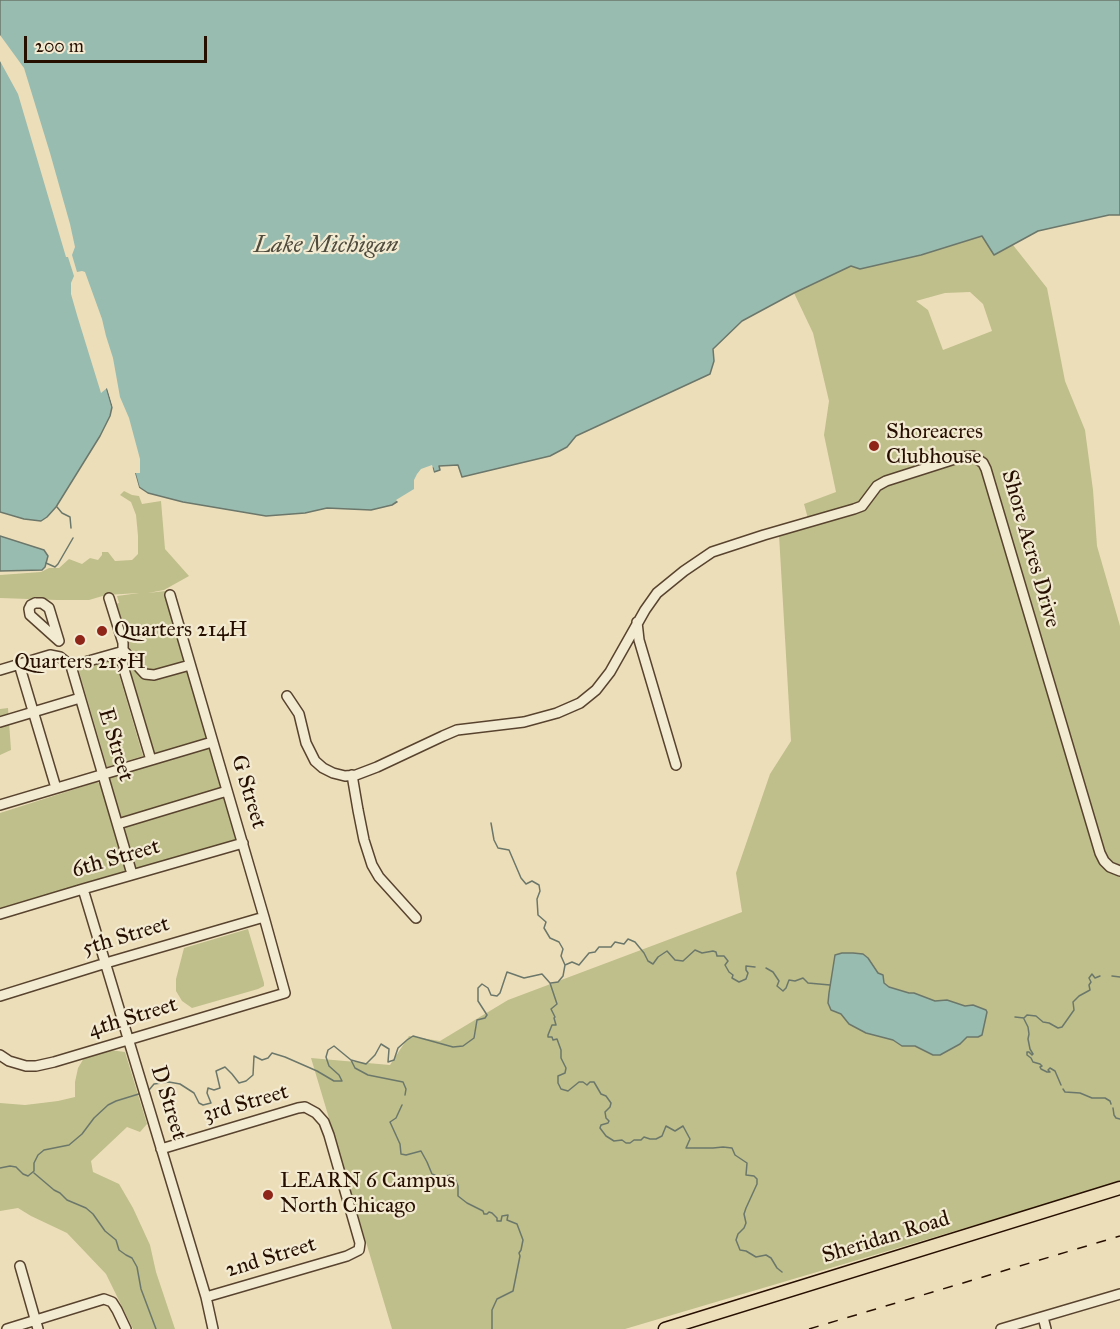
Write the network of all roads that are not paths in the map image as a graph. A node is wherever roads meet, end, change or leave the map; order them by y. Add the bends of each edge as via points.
1 (170, 595) dead end
2 (109, 598) dead end
3 (637, 622) junction
4 (123, 651) junction
5 (50, 655) junction
6 (68, 663) junction
7 (19, 664) junction
8 (190, 665) junction
9 (0, 670) edge
10 (287, 696) dead end
11 (80, 698) junction
12 (33, 713) junction
13 (0, 722) edge
14 (212, 742) junction
15 (151, 760) junction
16 (676, 765) dead end
17 (103, 774) junction
18 (352, 775) junction
19 (56, 788) junction
20 (227, 791) junction
21 (0, 805) edge
22 (118, 824) junction
23 (243, 843) junction
24 (1120, 870) edge
25 (132, 874) junction
26 (83, 889) junction
27 (0, 915) edge
28 (264, 916) junction
29 (416, 918) dead end
30 (105, 963) junction
31 (278, 995) joint
32 (0, 996) edge
33 (129, 1040) junction
34 (0, 1055) edge
35 (161, 1149) junction
36 (1120, 1188) edge
37 (347, 1256) joint
38 (20, 1266) dead end
39 (1120, 1294) edge
40 (206, 1297) junction
41 (1043, 1317) junction
42 (37, 1325) edge
43 (7, 1329) edge
44 (126, 1329) edge
45 (213, 1329) edge
46 (665, 1329) edge
47 (1001, 1329) edge
48 (1046, 1329) edge

1 - 8 street, G Street
2 - 4 street
3 - 16 street
3 - 18 street, Shore Acres Drive via 603,682 590,697 569,709 539,718 457,730
3 - 24 street, Shore Acres Drive via 657,593 712,552 854,509 862,506 886,481 973,456 986,468 1100,853 1110,867
4 - 6 street
4 - 8 street via 145,674
4 - 15 street via 123,666
5 - 6 street
5 - 6 street, E Street via 59,641
5 - 7 street
6 - 11 street, E Street
7 - 9 street
7 - 12 street
8 - 14 street, G Street
10 - 18 street via 300,714 306,743 315,761 333,773
11 - 12 street
11 - 17 street, E Street
12 - 13 street
12 - 19 street
14 - 15 street
14 - 20 street, G Street
15 - 17 street
17 - 19 street
17 - 22 street, E Street
18 - 29 street via 372,865
19 - 21 street
20 - 22 street
20 - 23 street, G Street
22 - 25 street, E Street
23 - 25 street, 6th Street
23 - 28 street, G Street
25 - 26 street, 6th Street
26 - 27 street, 6th Street
26 - 30 street, D Street
28 - 30 street, 5th Street
28 - 31 street, G Street via 285,993
30 - 32 street, 5th Street
30 - 33 street, D Street
31 - 33 street, 4th Street
33 - 34 street, 4th Street via 36,1066 18,1064
33 - 35 street, D Street
35 - 37 street, 3rd Street via 298,1108 316,1113 324,1122 360,1243 359,1250
35 - 40 street, D Street
36 - 46 main road, Sheridan Road
37 - 40 street, 2nd Street
38 - 42 street
39 - 41 street
40 - 45 street, D Street
41 - 47 street
41 - 48 street
42 - 43 street
42 - 44 street via 104,1299 112,1302

